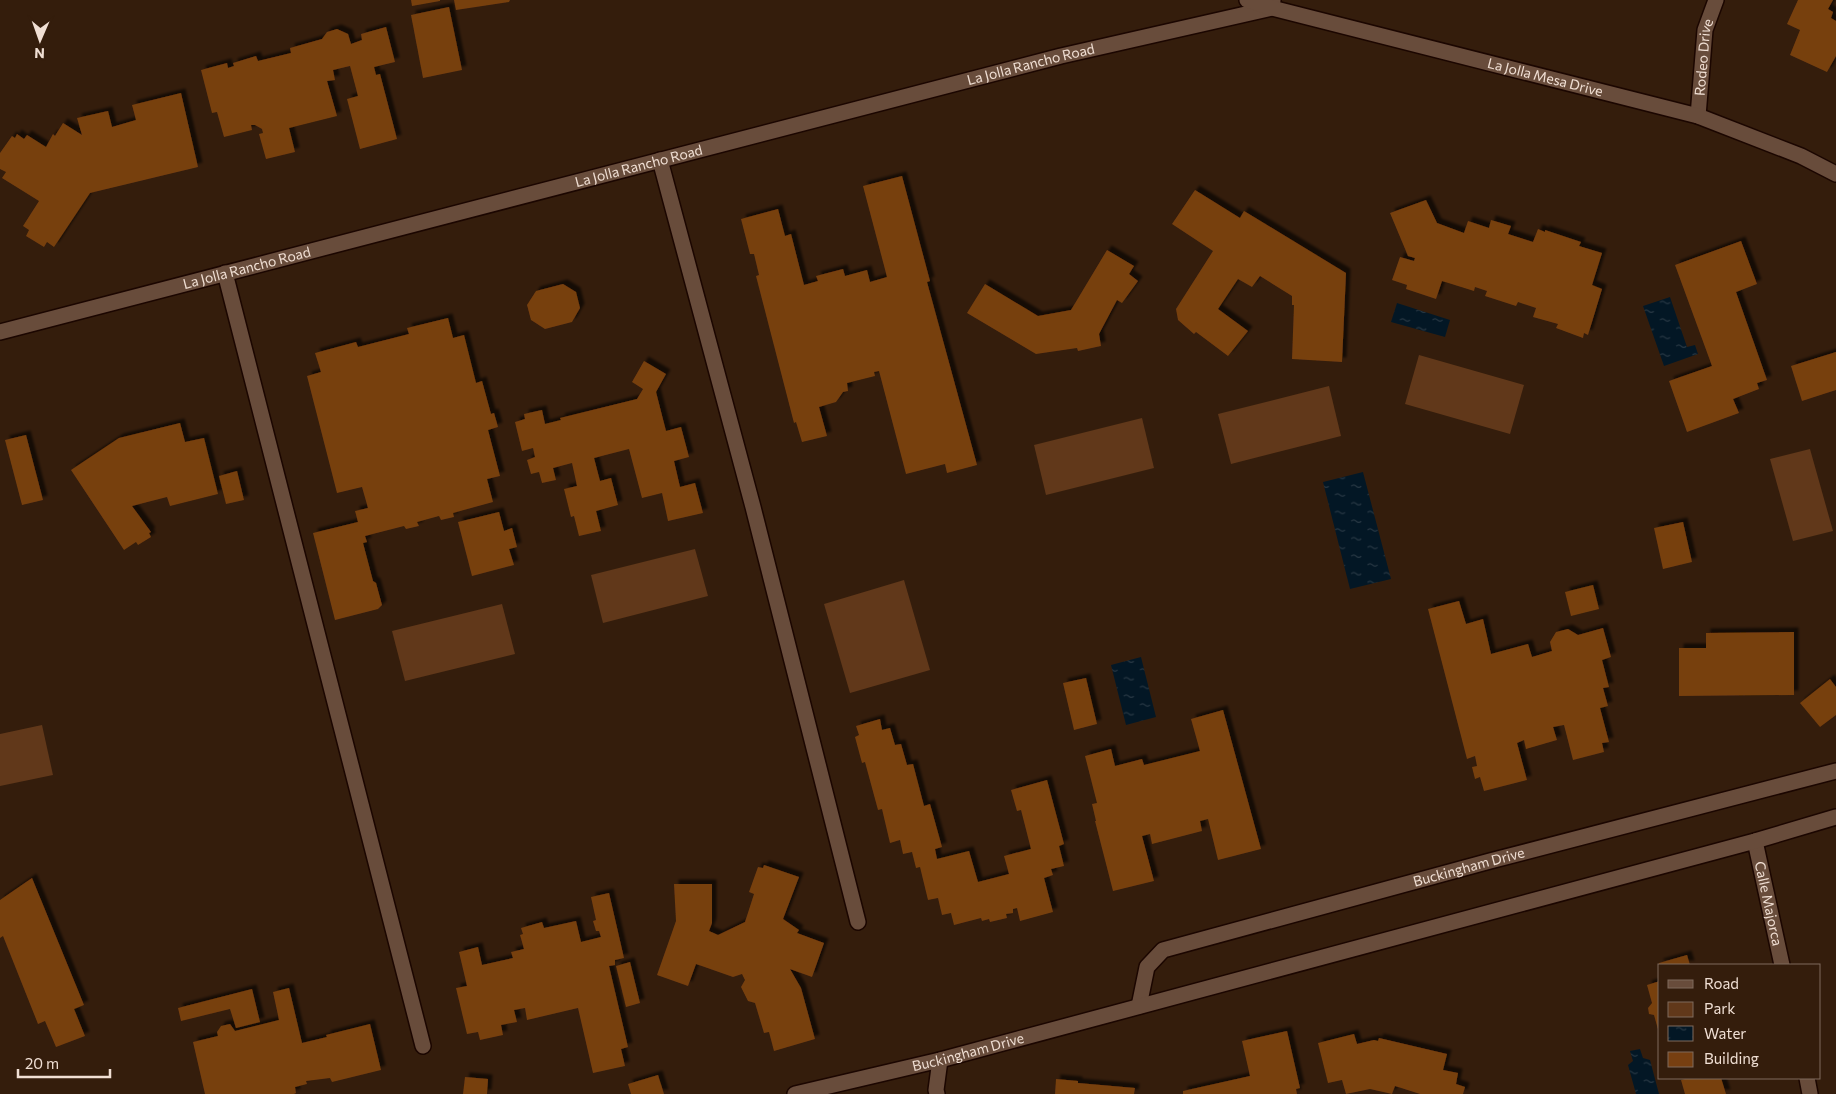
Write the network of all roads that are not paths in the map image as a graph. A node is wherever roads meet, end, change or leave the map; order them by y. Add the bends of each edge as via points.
1 (1246, 0) edge
2 (1716, 0) edge
3 (1273, 4) edge
4 (1698, 116) junction
5 (660, 160) junction
6 (1836, 174) edge
7 (225, 273) junction
8 (0, 332) edge
9 (1836, 771) edge
10 (1836, 817) edge
11 (1755, 841) junction
12 (858, 922) dead end
13 (1782, 964) edge
14 (1139, 1006) junction
15 (423, 1046) dead end
16 (940, 1060) junction
17 (1807, 1079) edge
18 (795, 1094) edge
19 (937, 1094) edge
20 (1810, 1094) edge

1 - 3 street, La Jolla Mesa Drive
2 - 4 street, Rodeo Drive via 1705,30
3 - 4 street, La Jolla Mesa Drive
3 - 5 street, La Jolla Rancho Road
4 - 6 street, La Jolla Mesa Drive via 1801,156
5 - 7 street, La Jolla Rancho Road
5 - 12 street via 753,507
7 - 8 street, La Jolla Rancho Road
7 - 15 street
9 - 14 street, Buckingham Drive via 1163,950 1147,967
10 - 11 street, Buckingham Drive
11 - 13 street, Calle Majorca
11 - 14 street, Buckingham Drive
14 - 16 street, Buckingham Drive
16 - 18 street, Buckingham Drive
16 - 19 street
17 - 20 street

